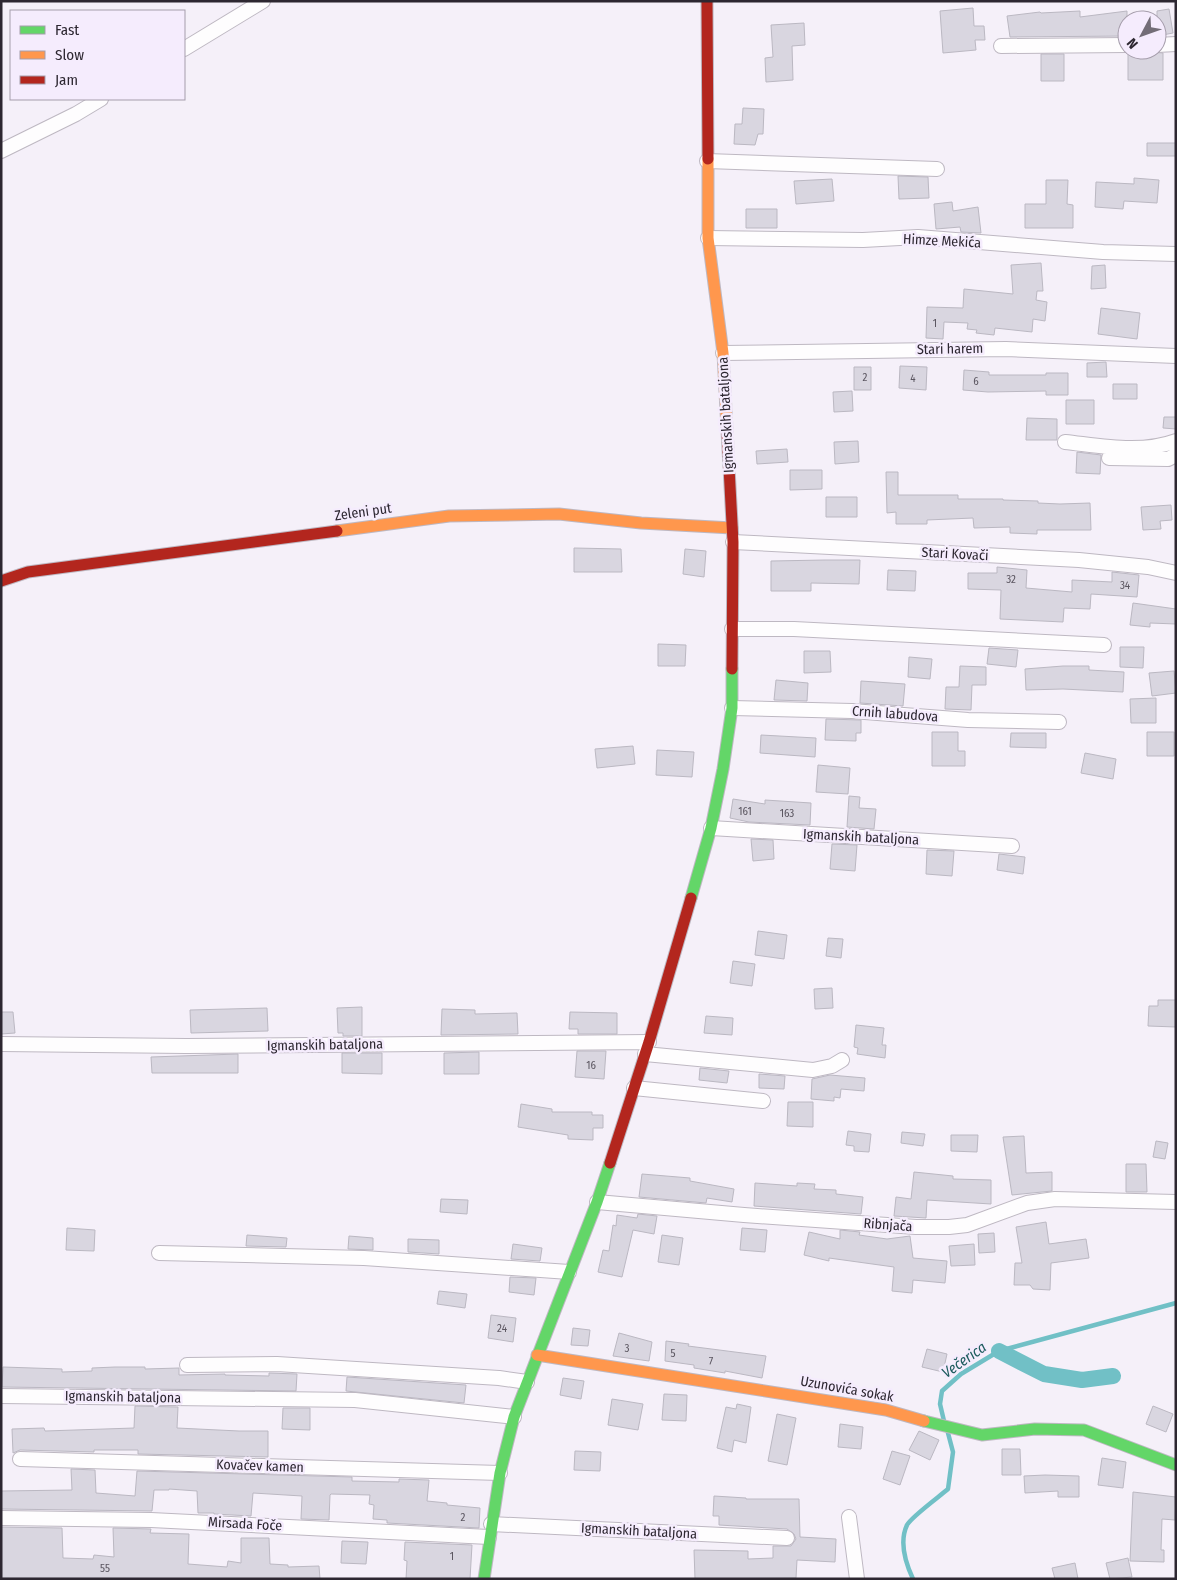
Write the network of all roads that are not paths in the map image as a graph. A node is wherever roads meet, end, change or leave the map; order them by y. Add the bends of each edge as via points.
1 (263, 1) edge
2 (707, 1) edge
3 (1117, 45) edge
4 (1001, 46) dead end
5 (185, 48) edge
6 (99, 100) edge
7 (1, 151) edge
8 (707, 161) junction
9 (938, 169) dead end
10 (708, 238) junction
11 (1176, 254) edge
12 (723, 354) junction
13 (1176, 356) edge
14 (1176, 441) edge
15 (1066, 442) dead end
16 (1176, 455) edge
17 (1109, 458) dead end
18 (732, 528) junction
19 (732, 542) junction
20 (1176, 573) edge
21 (1, 581) edge
22 (732, 629) junction
23 (1104, 645) dead end
24 (732, 708) junction
25 (1059, 722) dead end
26 (711, 828) junction
27 (1012, 846) dead end
28 (1, 1044) edge
29 (647, 1048) junction
30 (842, 1060) dead end
31 (634, 1088) junction
32 (762, 1101) dead end
33 (597, 1202) junction
34 (1176, 1202) edge
35 (159, 1253) dead end
36 (569, 1272) junction
37 (537, 1355) junction
38 (187, 1365) dead end
39 (527, 1382) junction
40 (1, 1396) edge
41 (514, 1417) junction
42 (20, 1459) dead end
43 (1176, 1464) edge
44 (500, 1473) junction
45 (849, 1517) dead end
46 (1, 1518) edge
47 (490, 1530) junction
48 (787, 1538) dead end
49 (484, 1579) edge
50 (857, 1579) edge

1 - 5 street
2 - 8 street, Igmanskih bataljona
3 - 4 street
6 - 7 street
8 - 9 street
8 - 10 street, Igmanskih bataljona
10 - 11 street, Himze Mekića via 863,240 918,237
10 - 12 street, Igmanskih bataljona
12 - 13 street, Stari harem via 1006,349
12 - 18 street, Igmanskih bataljona
14 - 15 street via 1143,448
16 - 17 street via 1168,459
18 - 19 street, Igmanskih bataljona
18 - 21 street, Zeleni put via 559,514 449,516 28,572
19 - 20 street, Stari Kovači via 1079,560 1148,566
19 - 22 street, Igmanskih bataljona
22 - 23 street via 794,629
22 - 24 street, Igmanskih bataljona
24 - 25 street, Crnih labudova
24 - 26 street, Igmanskih bataljona
26 - 27 street, Igmanskih bataljona
26 - 29 street, Igmanskih bataljona
28 - 29 street, Igmanskih bataljona
29 - 30 street via 808,1070 832,1066
29 - 31 street, Igmanskih bataljona
31 - 32 street
31 - 33 street, Igmanskih bataljona
33 - 34 street, Ribnjača via 916,1227 967,1225 1027,1203 1055,1199
33 - 36 street, Igmanskih bataljona
35 - 36 street via 364,1258
36 - 37 street, Igmanskih bataljona
37 - 39 street, Igmanskih bataljona
37 - 43 street, Uzunovića sokak via 886,1410 982,1434 1035,1429 1084,1430
38 - 39 street via 306,1365
39 - 41 street, Igmanskih bataljona
40 - 41 street, Igmanskih bataljona via 355,1400
41 - 44 street, Igmanskih bataljona
42 - 44 street, Kovačev kamen
44 - 47 street, Igmanskih bataljona
45 - 50 street
46 - 47 street, Mirsada Foče
47 - 48 street, Igmanskih bataljona
47 - 49 street, Igmanskih bataljona

